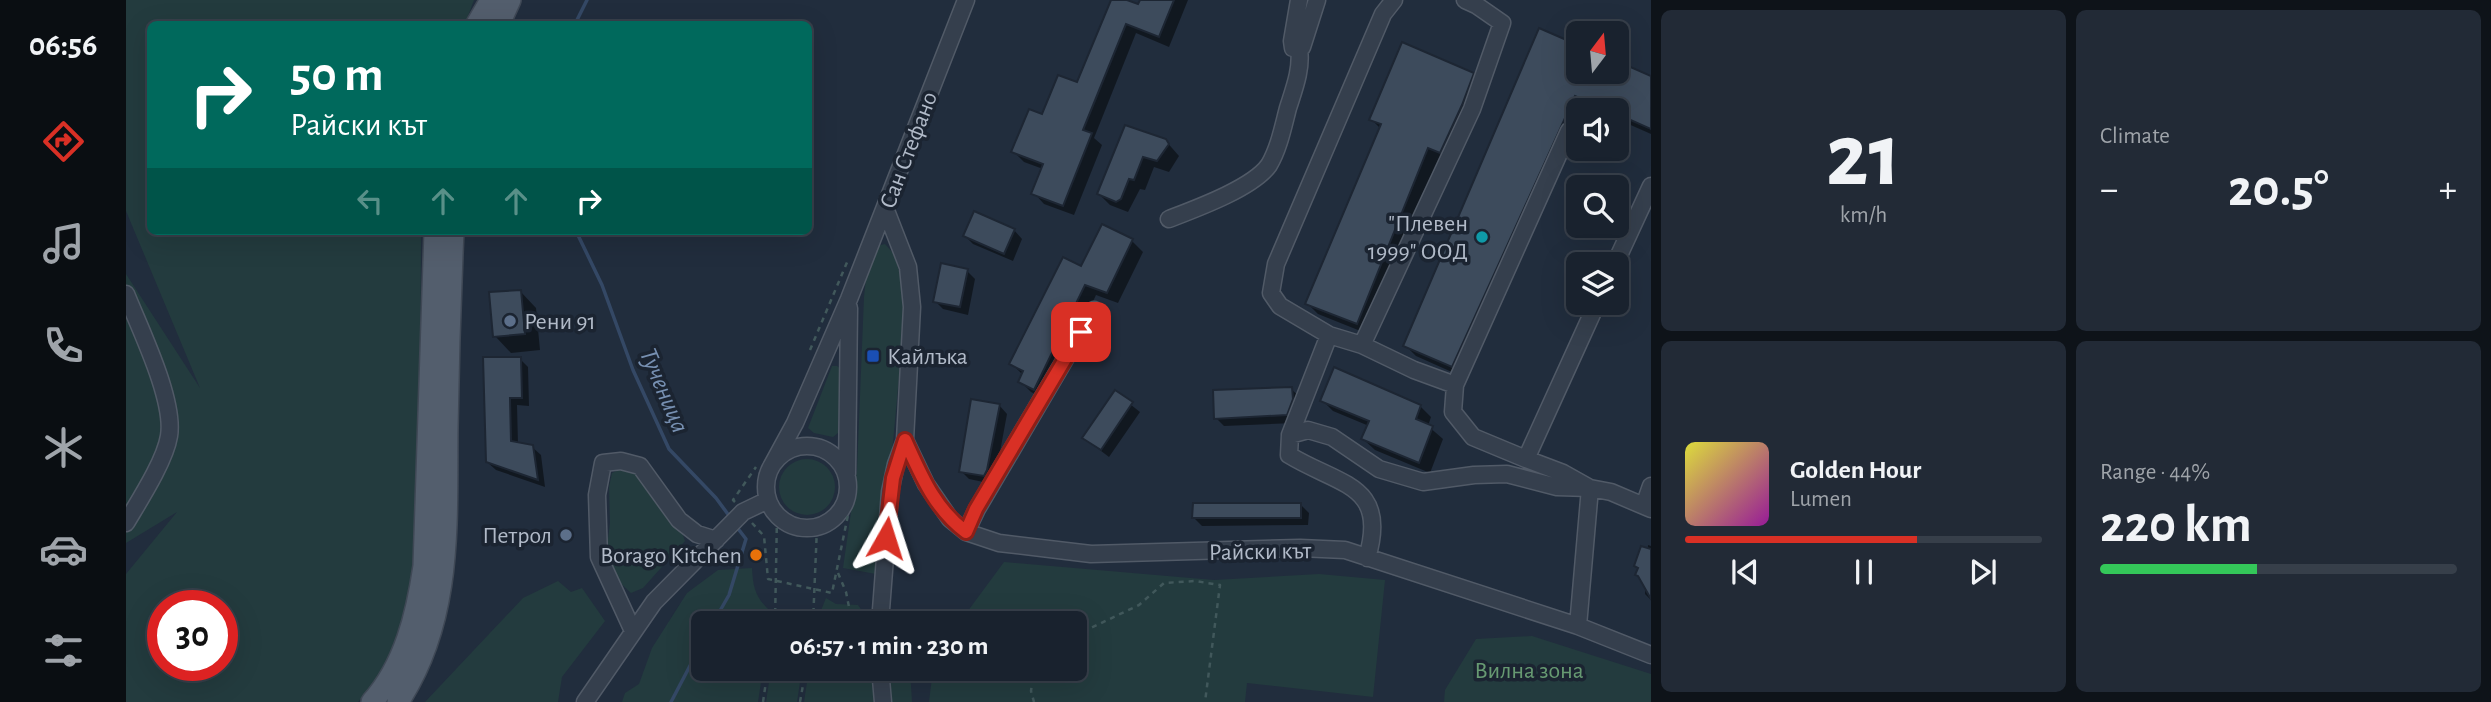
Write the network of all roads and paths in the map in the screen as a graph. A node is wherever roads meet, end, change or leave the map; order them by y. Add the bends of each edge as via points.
1 (491, 0) edge
2 (510, 0) edge
3 (966, 0) edge
4 (1300, 0) edge
5 (1317, 0) edge
6 (1394, 0) edge
7 (1465, 0) edge
8 (479, 21) edge
9 (500, 21) edge
10 (1299, 49) junction
11 (1566, 138) edge
12 (1651, 186) edge
13 (885, 208) junction
14 (1169, 219) dead end
15 (435, 235) edge
16 (453, 235) edge
17 (851, 252) dead end
18 (1621, 252) edge
19 (126, 294) edge
20 (849, 299) junction
21 (1094, 310) dead end
22 (1592, 315) edge
23 (1329, 335) junction
24 (1362, 345) junction
25 (810, 350) dead end
26 (1455, 385) junction
27 (1290, 435) junction
28 (905, 440) junction
29 (1526, 459) junction
30 (764, 466) junction
31 (847, 474) junction
32 (1651, 486) edge
33 (1590, 488) junction
34 (768, 500) junction
35 (844, 507) junction
36 (1648, 508) edge
37 (741, 514) junction
38 (777, 515) junction
39 (126, 523) edge
40 (817, 527) junction
41 (966, 532) junction
42 (721, 534) junction
43 (1367, 558) junction
44 (838, 573) junction
45 (777, 581) junction
46 (815, 589) junction
47 (776, 611) edge
48 (814, 611) edge
49 (846, 611) edge
50 (881, 611) edge
51 (1578, 626) junction
52 (1087, 630) edge
53 (633, 631) junction
54 (1651, 655) edge
55 (766, 681) edge
56 (804, 681) edge
57 (881, 681) edge
58 (1032, 681) edge
59 (372, 702) edge
60 (398, 702) edge
61 (585, 702) edge
62 (763, 702) edge
63 (800, 702) edge
64 (883, 702) edge
65 (1034, 702) edge
66 (1205, 702) edge

1 - 8 main road
2 - 9 main road
3 - 13 street, Сан Стефано
4 - 10 street via 1292,41 1293,48
5 - 10 street
6 - 23 street via 1383,14 1276,264 1271,293 1280,306
7 - 24 street via 1502,23 1495,49 1472,109
10 - 14 street via 1297,76 1268,166 1238,189
11 - 26 street
12 - 18 street
13 - 20 street, Сан Стефано
13 - 28 street via 905,258 911,288
15 - 59 main road via 424,566 402,652
16 - 60 main road via 444,572 422,661
17 - 25 path
19 - 39 street via 169,406 169,438
20 - 30 street, Сан Стефано via 795,423
20 - 31 street, Сан Стефано
21 - 41 street
22 - 29 street
23 - 24 street
23 - 27 street
24 - 26 street
26 - 29 street via 1453,412 1473,437
27 - 33 street via 1308,430 1332,437 1379,469 1423,482 1507,474 1558,487
27 - 43 street via 1289,455 1362,495 1373,516 1374,534
28 - 41 street, Райски кът via 938,505
28 - 50 street via 891,492
29 - 33 street
30 - 31 street via 786,451 810,445 833,454
30 - 34 street
30 - 37 path via 733,500
31 - 35 street
32 - 36 street
33 - 36 street
33 - 51 street
34 - 37 street
34 - 38 street
35 - 40 street
35 - 44 path via 848,515
37 - 42 street
37 - 45 path via 764,536 766,575
38 - 40 street via 796,527
38 - 45 path
40 - 46 path
41 - 43 street, Райски кът via 999,543 1091,554 1300,548 1345,550
42 - 53 street via 654,602
42 - 53 street via 697,534 679,520 640,466 603,463 597,495 599,557
43 - 51 street, Райски кът
44 - 46 path via 832,593
44 - 49 path via 846,592
45 - 46 path
45 - 47 path
46 - 48 path
51 - 54 street, Райски кът
52 - 66 path via 1139,605 1164,583 1220,584
53 - 61 street
55 - 62 path
56 - 63 path
57 - 64 street
58 - 65 path

